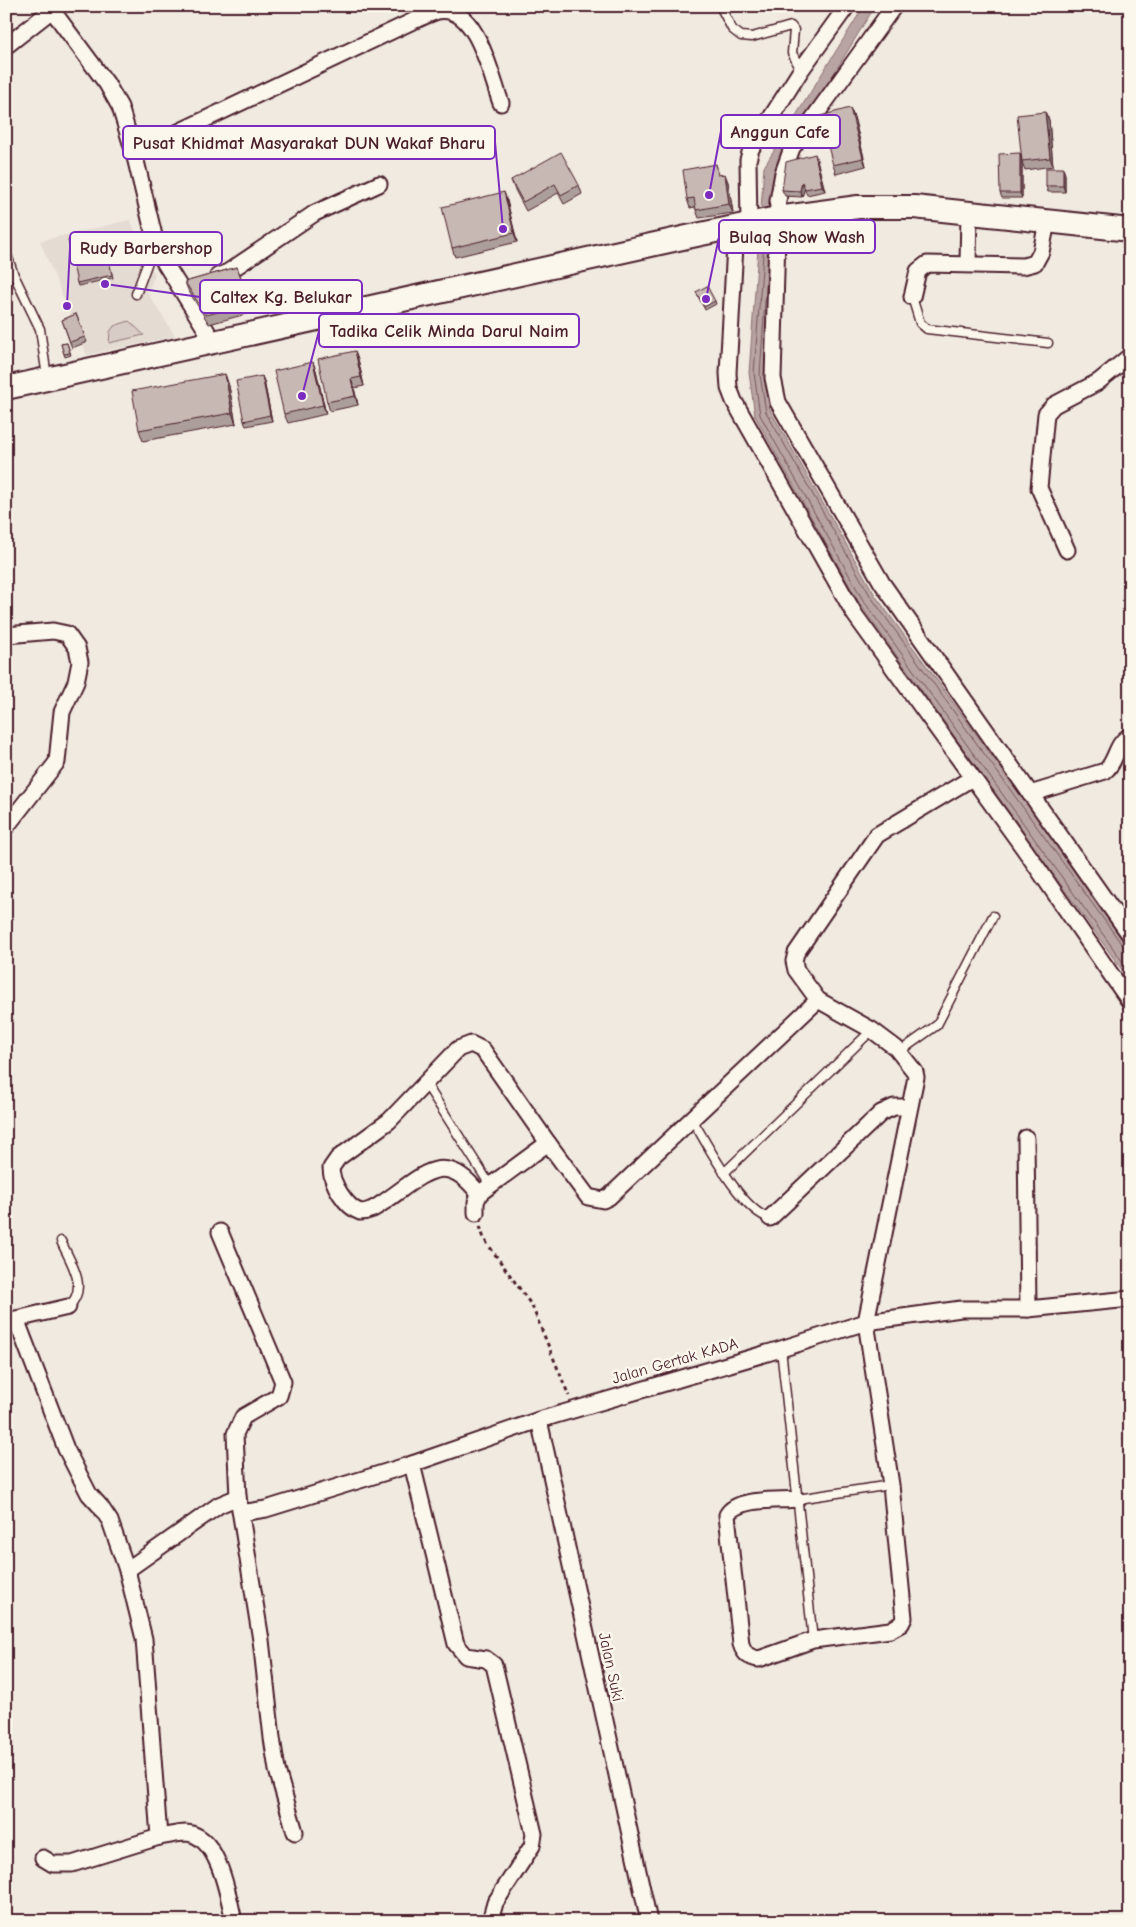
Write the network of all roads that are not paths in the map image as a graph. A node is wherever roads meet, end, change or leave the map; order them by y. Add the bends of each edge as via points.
1 (720, 6) edge
2 (847, 6) edge
3 (894, 6) edge
4 (54, 8) edge
5 (6, 46) edge
6 (801, 70) junction
7 (501, 103) dead end
8 (134, 153) junction
9 (379, 184) dead end
10 (969, 212) junction
11 (777, 218) junction
12 (1047, 222) junction
13 (742, 226) junction
14 (1130, 230) edge
15 (6, 252) edge
16 (158, 252) junction
17 (968, 264) junction
18 (177, 283) junction
19 (136, 294) dead end
20 (912, 297) joint
21 (213, 341) junction
22 (1048, 343) dead end
23 (1130, 356) edge
24 (47, 379) junction
25 (6, 388) edge
26 (1067, 550) dead end
27 (6, 635) edge
28 (1130, 736) edge
29 (972, 778) junction
30 (1030, 794) junction
31 (6, 827) edge
32 (993, 916) dead end
33 (1128, 930) edge
34 (818, 1000) junction
35 (1130, 1002) edge
36 (872, 1030) junction
37 (899, 1052) junction
38 (426, 1084) junction
39 (909, 1107) junction
40 (692, 1119) junction
41 (1026, 1138) dead end
42 (548, 1143) junction
43 (724, 1173) junction
44 (485, 1190) junction
45 (476, 1213) road end
46 (770, 1218) joint
47 (220, 1232) dead end
48 (61, 1241) dead end
49 (1130, 1299) edge
50 (68, 1307) joint
51 (1028, 1309) junction
52 (11, 1320) edge
53 (866, 1322) junction
54 (782, 1349) junction
55 (540, 1420) junction
56 (412, 1464) junction
57 (891, 1485) junction
58 (238, 1497) junction
59 (797, 1499) junction
60 (241, 1513) junction
61 (127, 1570) junction
62 (813, 1640) junction
63 (295, 1832) dead end
64 (158, 1837) junction
65 (43, 1858) dead end
66 (234, 1921) edge
67 (490, 1921) edge
68 (649, 1921) edge

1 - 6 lane via 732,29 740,36 752,37 790,26 795,35 792,53
2 - 6 street
3 - 11 street via 792,148 782,173
4 - 5 street
4 - 8 street via 120,107
6 - 13 street via 751,150
7 - 8 street via 470,24 452,12 439,11
8 - 16 street
9 - 18 street via 315,213 225,274
10 - 11 main road via 914,207 858,207
10 - 12 main road
10 - 17 street
11 - 13 main road
11 - 30 street via 773,378 778,402 882,583
12 - 14 main road
12 - 17 street via 1038,258 1029,266
13 - 21 main road
13 - 29 street via 728,372 734,401 855,615
15 - 24 lane via 40,329
16 - 18 street
16 - 19 lane via 149,259
17 - 20 street via 933,263 922,266 916,276
18 - 21 street
20 - 22 lane via 920,323 927,329
21 - 24 main road
23 - 26 street via 1095,384 1054,405 1046,414 1039,488
24 - 25 main road
27 - 31 street via 53,631 67,634 77,648 80,662 76,682 62,712 57,762
28 - 30 street via 1121,742 1105,771
29 - 34 street via 875,837 794,957 796,970
29 - 35 street
30 - 33 street
32 - 37 lane via 936,1025
34 - 36 street
34 - 40 street
36 - 37 street
36 - 43 lane
37 - 39 street via 916,1077
38 - 42 street via 458,1049 464,1045 478,1046
38 - 44 lane
38 - 44 street via 389,1121 338,1158 331,1168 333,1180 349,1205 360,1212 372,1210 434,1168 450,1170
39 - 46 street via 894,1107 881,1113
39 - 53 street
40 - 42 street via 602,1200 588,1198
40 - 43 lane
41 - 51 street
42 - 44 street
43 - 46 lane via 760,1216
44 - 45 street via 476,1202
47 - 58 street via 284,1382 279,1396 249,1412 239,1423 236,1434
48 - 50 lane via 79,1287 76,1300
49 - 51 street, Jalan Gertak KADA
50 - 52 street
51 - 53 street, Jalan Gertak KADA via 961,1309
52 - 61 street via 66,1449 89,1494 110,1521
53 - 54 street, Jalan Gertak KADA
53 - 57 street
54 - 55 street, Jalan Gertak KADA
54 - 59 lane
55 - 56 street, Jalan Gertak KADA
55 - 68 street, Jalan Suki
56 - 60 street, Jalan Gertak KADA via 266,1509
56 - 67 street via 456,1644 466,1656 486,1659 494,1665 534,1834 532,1846 494,1903
57 - 59 lane
57 - 62 street via 904,1611 901,1624 890,1630
58 - 60 street
58 - 61 street via 219,1505
59 - 62 lane
59 - 62 street via 742,1503 728,1515 741,1644 747,1655 759,1659
60 - 63 street via 262,1640 276,1762
61 - 64 street via 144,1639
64 - 65 street via 72,1864 53,1864
64 - 66 street via 185,1833 197,1836 208,1848 219,1864

